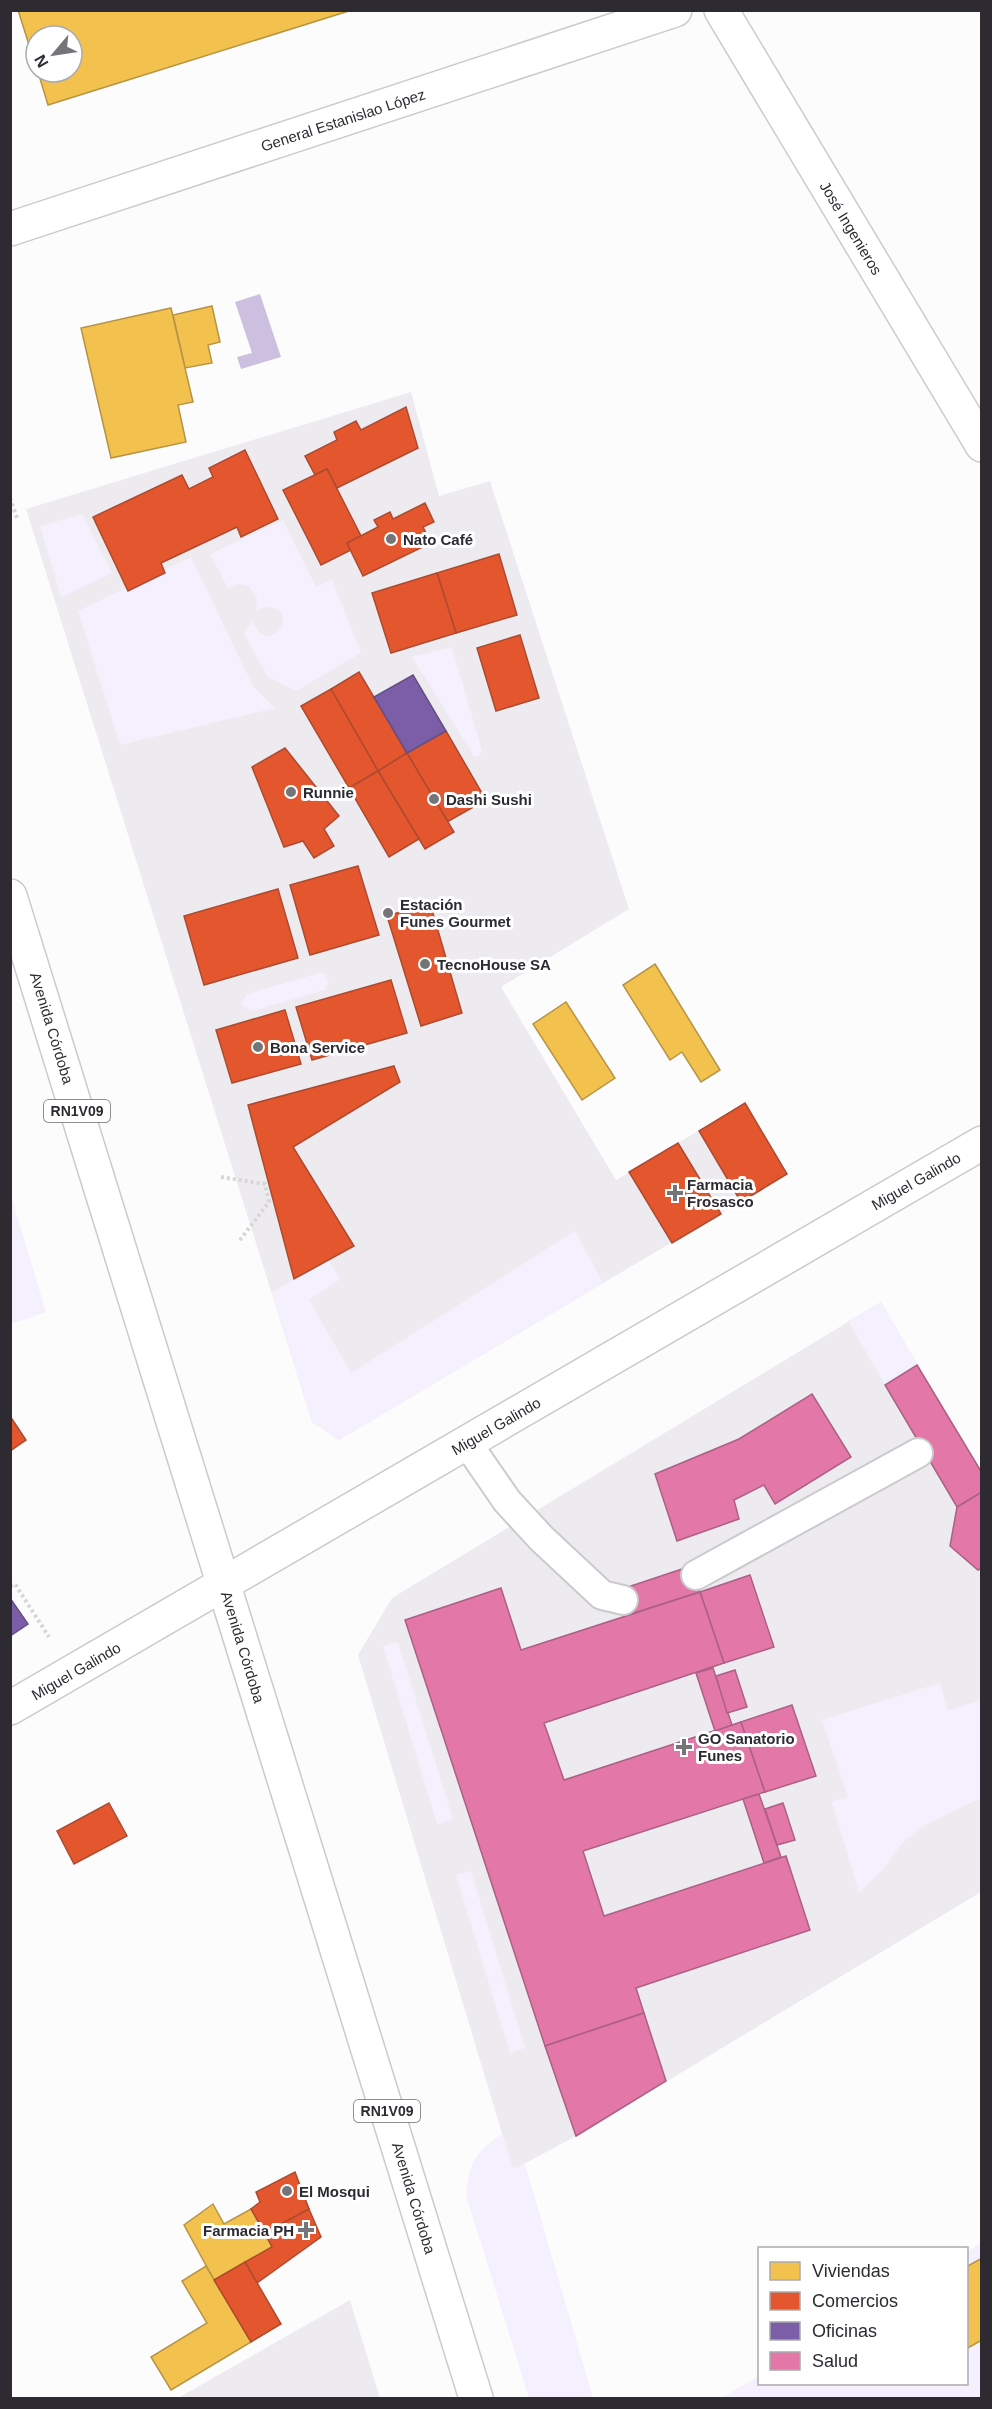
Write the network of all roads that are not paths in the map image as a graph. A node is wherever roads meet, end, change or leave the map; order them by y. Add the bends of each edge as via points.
1 (675, 10) edge
2 (721, 10) edge
3 (10, 229) edge
4 (981, 445) edge
5 (10, 896) edge
6 (981, 1143) edge
7 (467, 1443) junction
8 (918, 1453) dead end
9 (696, 1575) dead end
10 (224, 1585) junction
11 (623, 1600) dead end
12 (10, 1708) edge
13 (476, 2398) edge

1 - 3 main road, General Estanislao López
2 - 4 main road, José Ingenieros
5 - 10 main road, Avenida Córdoba / RN1V09
6 - 7 main road, Miguel Galindo
7 - 10 main road, Miguel Galindo
7 - 11 lane via 507,1501 541,1538 602,1595
8 - 9 lane
10 - 12 main road, Miguel Galindo
10 - 13 main road, Avenida Córdoba / RN1V09

